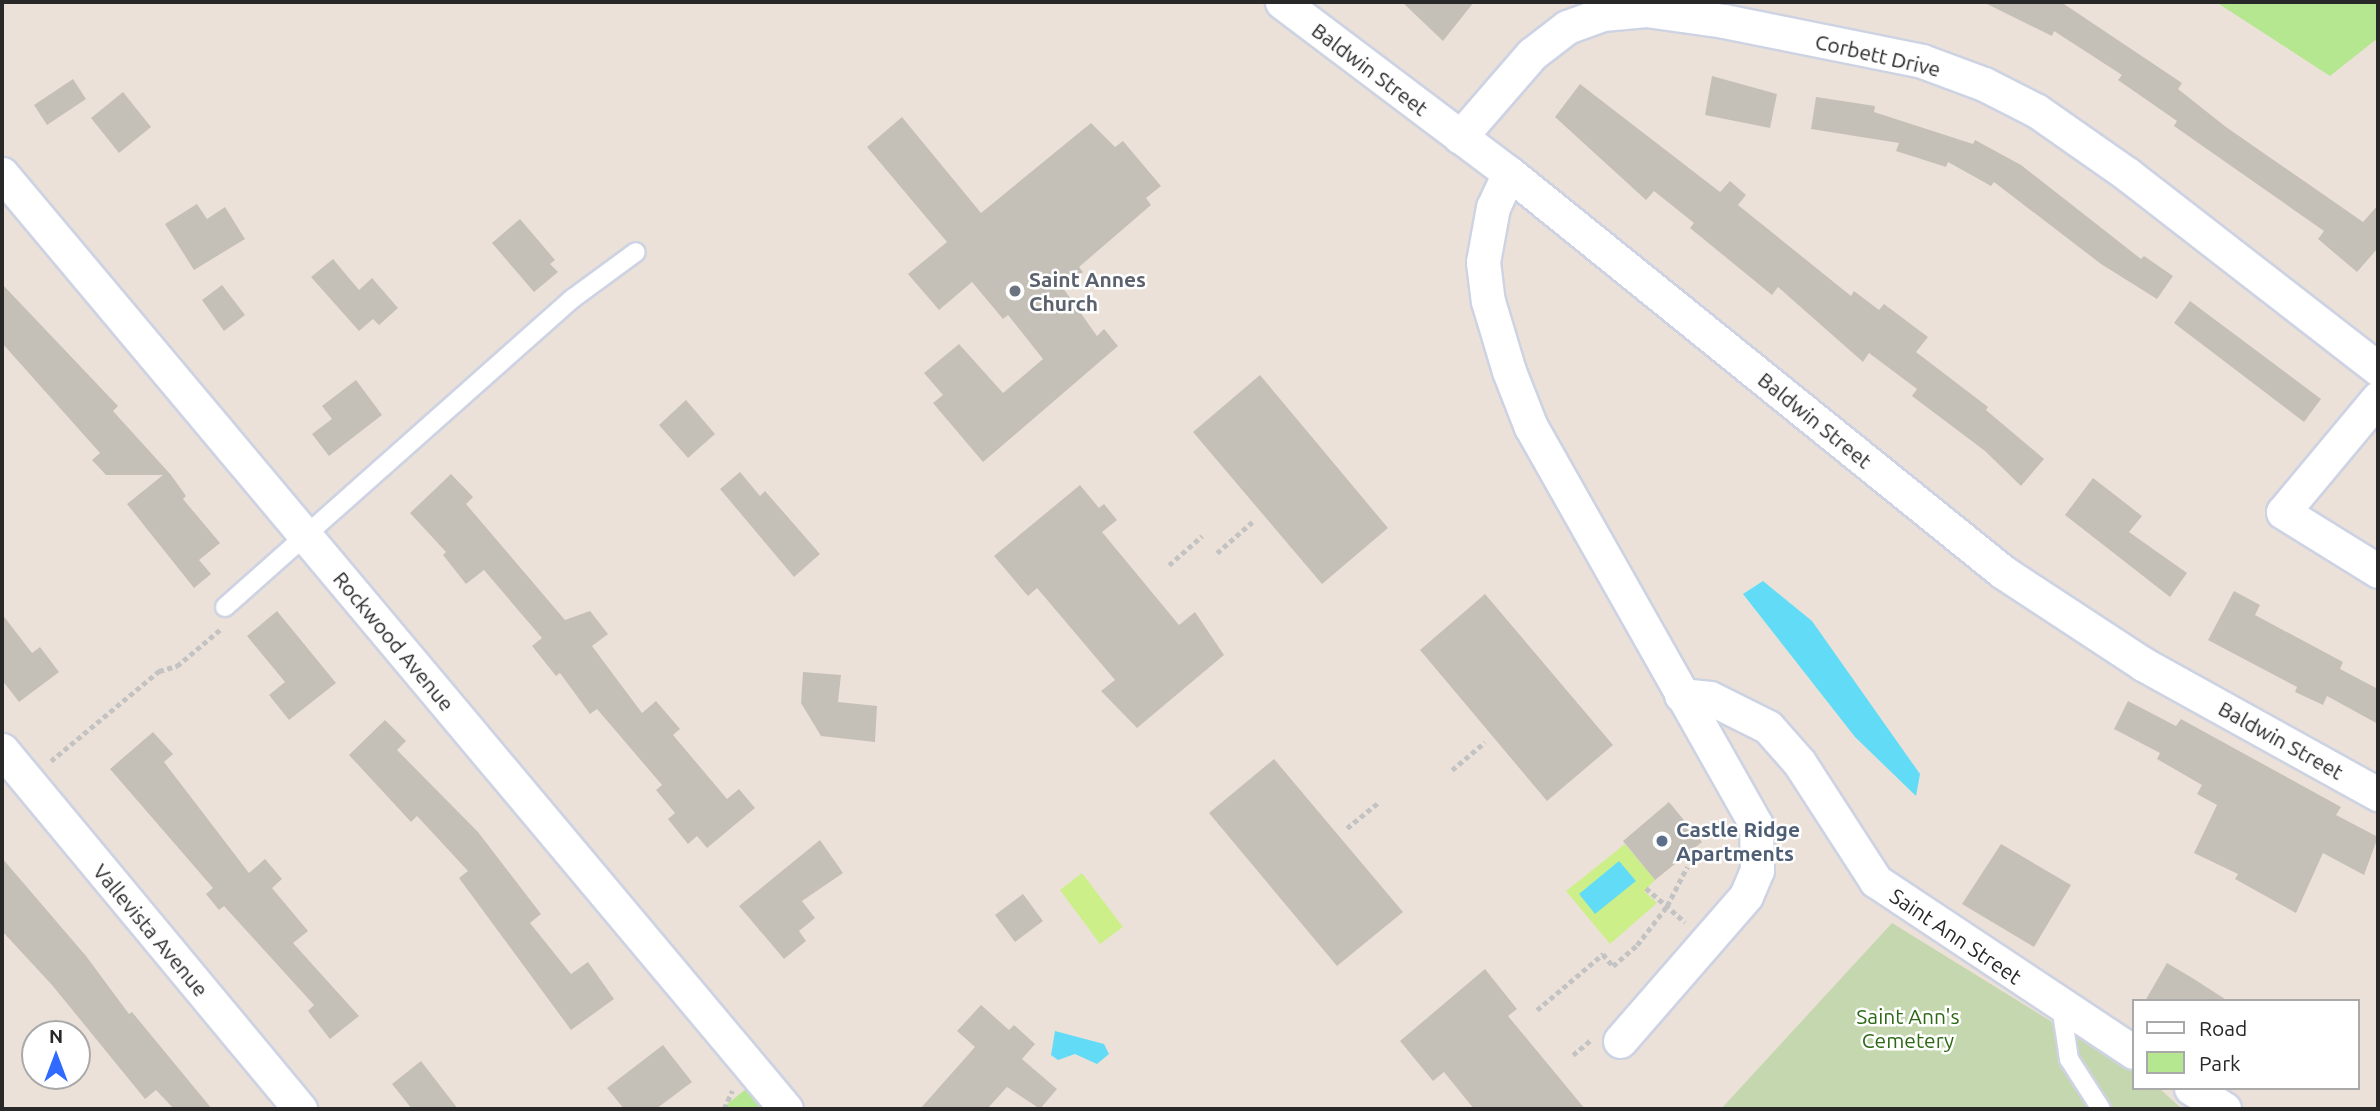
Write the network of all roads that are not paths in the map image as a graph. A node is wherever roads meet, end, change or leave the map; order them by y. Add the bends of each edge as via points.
1 (1282, 2) edge
2 (1460, 137) junction
3 (1509, 173) junction
4 (2, 174) edge
5 (636, 252) dead end
6 (2378, 369) edge
7 (2378, 398) edge
8 (307, 538) junction
9 (2378, 571) edge
10 (227, 615) road end
11 (1681, 695) junction
12 (2, 750) edge
13 (2378, 794) edge
14 (2061, 1006) junction
15 (1620, 1041) dead end
16 (2132, 1051) edge
17 (2194, 1090) edge
18 (300, 1109) edge
19 (786, 1109) edge
20 (2101, 1109) edge
21 (2224, 1109) edge

1 - 2 street, Baldwin Street
2 - 3 street, Baldwin Street
2 - 6 street, Corbett Drive via 1532,54 1567,27 1603,14 1646,10 1724,21 1922,61 1984,84 2037,111 2127,174
3 - 11 street via 1493,207 1483,262 1488,301 1509,371 1531,427
3 - 13 street, Baldwin Street via 2003,572 2143,663
4 - 8 street, Rockwood Avenue
5 - 8 lane via 572,299
7 - 9 street via 2283,512
8 - 10 lane
8 - 19 street, Rockwood Avenue
11 - 14 street, Saint Ann Street via 1710,698 1768,727 1799,762 1876,881
11 - 15 street via 1746,800 1756,825 1757,870 1746,896 1725,923
12 - 18 street, Vallevista Avenue
14 - 16 street, Saint Ann Street
14 - 20 lane via 2069,1059
17 - 21 street

